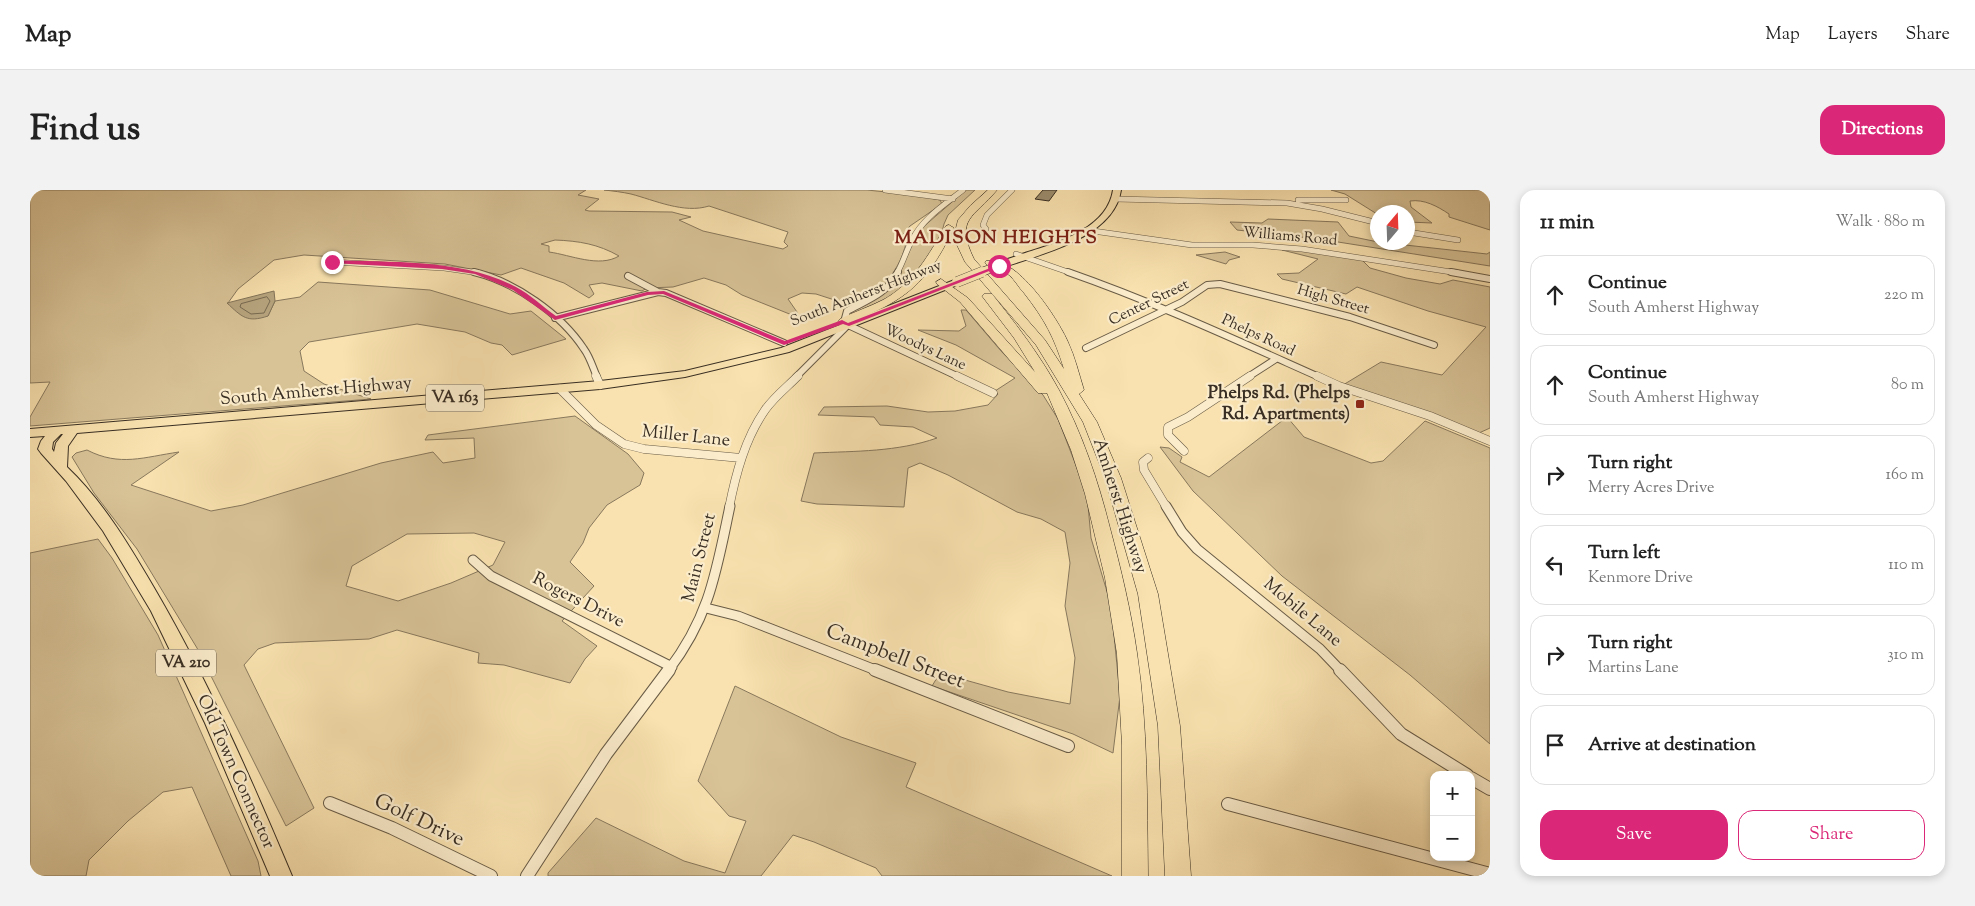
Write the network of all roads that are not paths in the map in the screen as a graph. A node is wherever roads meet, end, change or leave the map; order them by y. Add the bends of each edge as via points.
1 (885, 190) edge
2 (963, 190) edge
3 (982, 190) edge
4 (993, 190) edge
5 (1012, 190) edge
6 (1117, 190) edge
7 (953, 198) junction
8 (1116, 199) junction
9 (1346, 200) dead end
10 (1278, 202) junction
11 (1104, 217) junction
12 (1370, 222) edge
13 (949, 228) junction
14 (986, 229) dead end
15 (1086, 230) junction
16 (1415, 233) edge
17 (1458, 240) dead end
18 (1020, 255) junction
19 (332, 262) dead end
20 (995, 265) junction
21 (628, 276) dead end
22 (1490, 279) edge
23 (949, 282) junction
24 (1223, 284) joint
25 (658, 292) junction
26 (1163, 310) junction
27 (555, 318) junction
28 (846, 323) junction
29 (784, 343) junction
30 (1434, 345) dead end
31 (1086, 348) dead end
32 (752, 358) junction
33 (1276, 360) junction
34 (600, 386) junction
35 (560, 389) junction
36 (993, 393) dead end
37 (1090, 422) junction
38 (73, 430) junction
39 (1070, 431) junction
40 (56, 432) junction
41 (30, 433) edge
42 (1490, 441) edge
43 (1184, 451) dead end
44 (741, 458) junction
45 (1148, 458) dead end
46 (61, 466) junction
47 (473, 560) dead end
48 (706, 608) junction
49 (672, 667) junction
50 (1068, 746) dead end
51 (1461, 771) edge
52 (1475, 781) edge
53 (1490, 790) edge
54 (330, 803) dead end
55 (1228, 804) dead end
56 (1490, 874) edge
57 (281, 876) edge
58 (491, 876) edge
59 (527, 876) edge
60 (1135, 876) edge
61 (1178, 876) edge

1 - 7 street
2 - 7 street, Main Street
3 - 13 highway via 955,215
4 - 37 highway, Amherst Highway via 963,220 960,232 962,245 969,260 1041,343
5 - 14 street via 987,216 983,225
6 - 8 main road, South Amherst Highway / VA 163
7 - 28 street, Main Street via 915,234 892,283 880,294 847,311
8 - 10 street
8 - 11 main road, South Amherst Highway / VA 163
9 - 10 street
10 - 12 street via 1314,207
11 - 15 main road, South Amherst Highway / VA 163
11 - 18 main road, South Amherst Highway / VA 163
13 - 28 highway via 939,249 903,293
13 - 39 highway, Amherst Highway via 952,251 1020,337 1055,397
15 - 18 main road, South Amherst Highway / VA 163
15 - 22 street, Williams Road via 1192,245 1302,249
16 - 17 street
18 - 20 main road, South Amherst Highway / VA 163
18 - 26 street, Phelps Road
19 - 27 street via 476,272 515,288
20 - 23 main road, South Amherst Highway / VA 163, bridge
20 - 37 highway via 1014,274 1049,317 1062,342
21 - 25 street
23 - 28 main road, South Amherst Highway / VA 163
23 - 39 highway via 1047,395
24 - 26 street, Center Street via 1207,285
24 - 30 street, High Street via 1350,317
25 - 27 street
25 - 29 street
26 - 31 street, Center Street
26 - 33 street, Phelps Road
27 - 34 street via 584,350
28 - 29 main road, South Amherst Highway / VA 163
28 - 32 main road, South Amherst Highway / VA 163 via 785,350
28 - 36 street, Woodys Lane
28 - 44 street, Main Street via 766,408 751,430
29 - 32 main road, South Amherst Highway / VA 163
32 - 34 main road, South Amherst Highway / VA 163 via 685,374
33 - 42 street, Phelps Road
33 - 43 street via 1168,427 1168,435
34 - 35 main road, South Amherst Highway / VA 163
35 - 38 main road, South Amherst Highway / VA 163
35 - 44 street, Miller Lane via 596,425 624,444 644,449
37 - 61 highway, Amherst Highway via 1113,478 1148,594 1169,726
38 - 40 main road, South Amherst Highway / VA 163
38 - 46 main road via 58,451
39 - 60 highway, Amherst Highway via 1093,494 1123,623 1134,736
40 - 41 main road, South Amherst Highway / VA 163
40 - 46 main road, Old Town Connector / VA 210 via 44,449
44 - 48 street, Main Street via 714,586
45 - 51 street, Mobile Lane via 1143,462 1144,470 1182,532 1197,549 1320,649 1401,734
46 - 57 main road, Old Town Connector / VA 210 via 139,574 165,620
47 - 49 street, Rogers Drive via 491,576
48 - 49 street, Main Street
48 - 50 street, Campbell Street via 738,616
49 - 59 street, Main Street via 609,750
52 - 53 street
54 - 58 street, Golf Drive via 392,828
55 - 56 street

